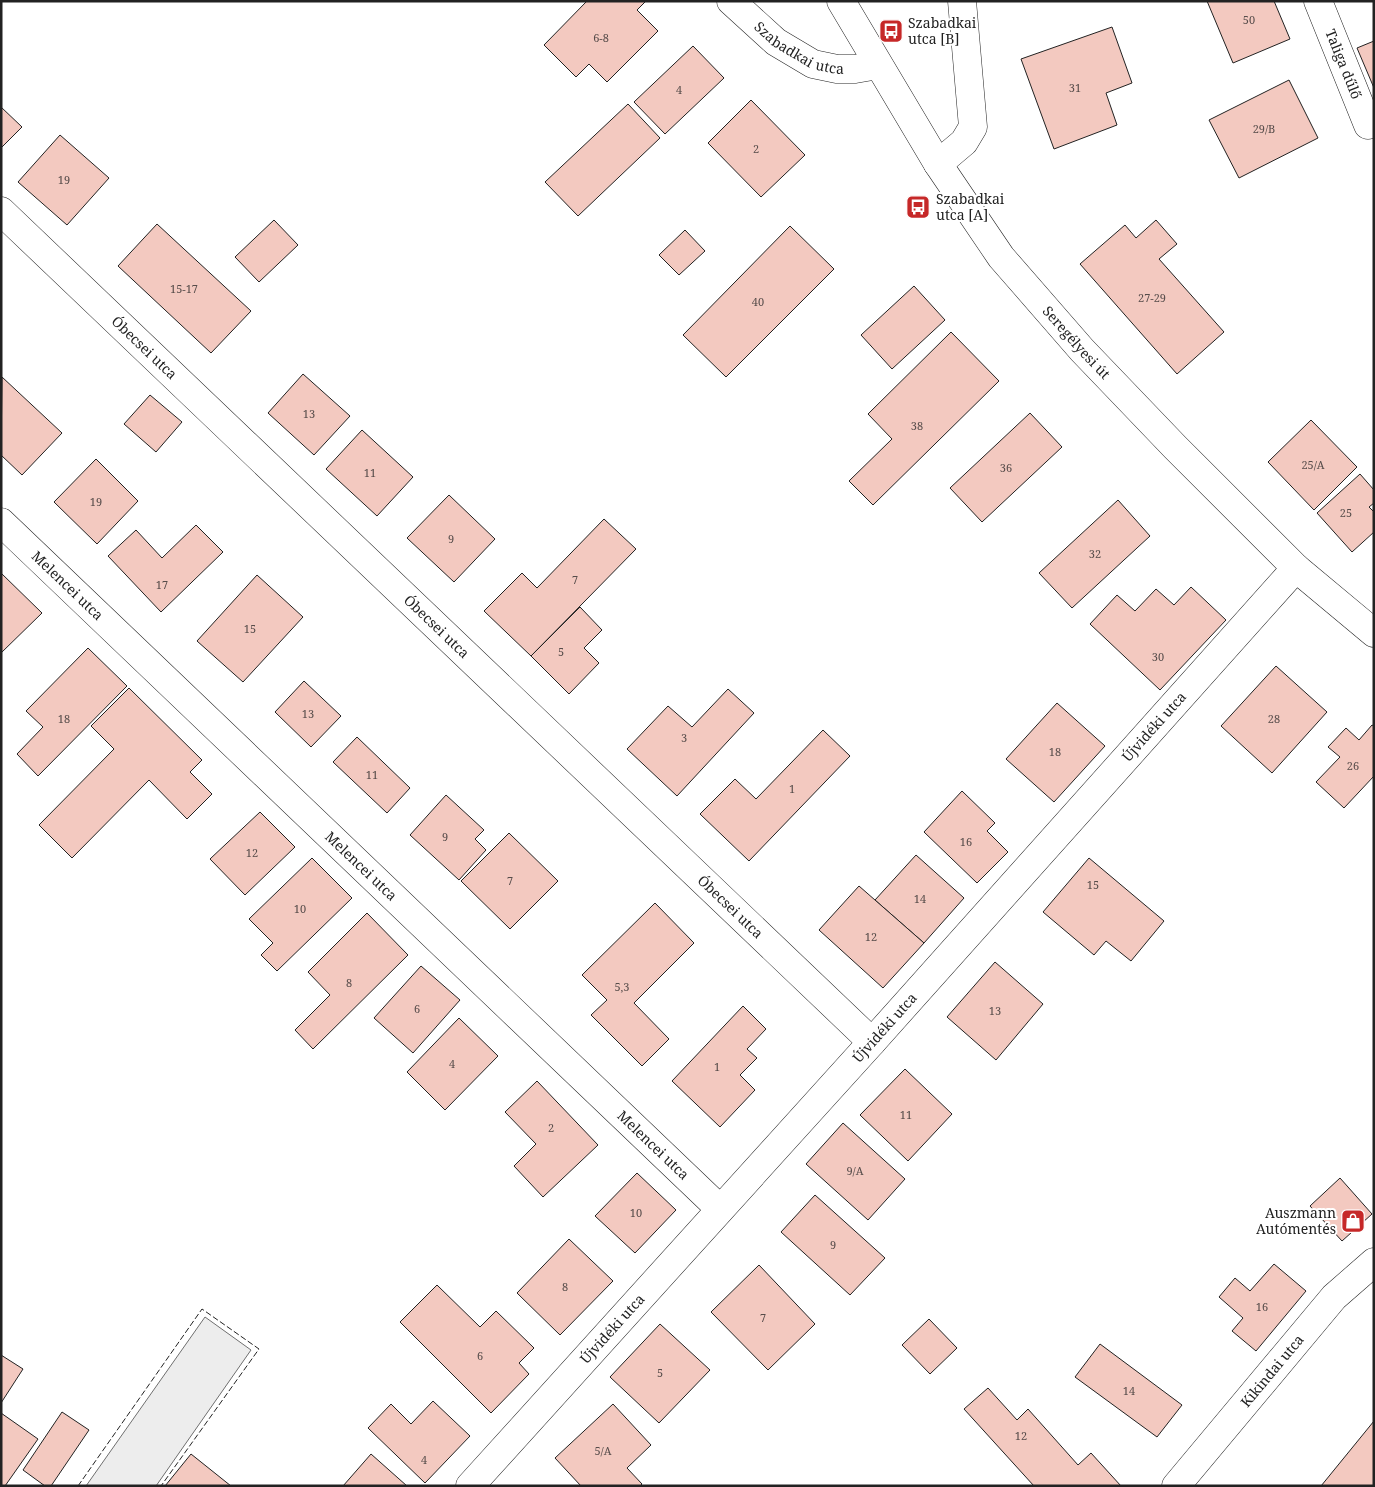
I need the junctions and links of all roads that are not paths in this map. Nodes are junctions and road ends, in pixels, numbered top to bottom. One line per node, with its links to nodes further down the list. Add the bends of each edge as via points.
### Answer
1 (731, 1): 5 (street, Szabadkai utca, via 776,42 813,64 837,69)
2 (841, 1): 5 (street, Seregélyesi út)
3 (962, 1): 7 (street, via 973,127 964,142)
4 (1318, 1): 6 (street, Taliga dűlő)
5 (878, 65): 7 (street, Seregélyesi út)
6 (1368, 125)
7 (938, 164): 10 (street, Seregélyesi út, via 1001,257 1082,350)
8 (1, 211): 12 (street, Óbecsei utca)
9 (1, 522): 13 (street, Melencei utca)
10 (1296, 568): 11 (street, Seregélyesi út); 12 (street, Újvidéki utca)
11 (1374, 633)
12 (872, 1042): 13 (street, Újvidéki utca)
13 (720, 1209): 15 (street, Újvidéki utca)
14 (1374, 1262): 16 (street, Kikindai utca, via 1334,1297)
15 (470, 1486)
16 (1176, 1486)

